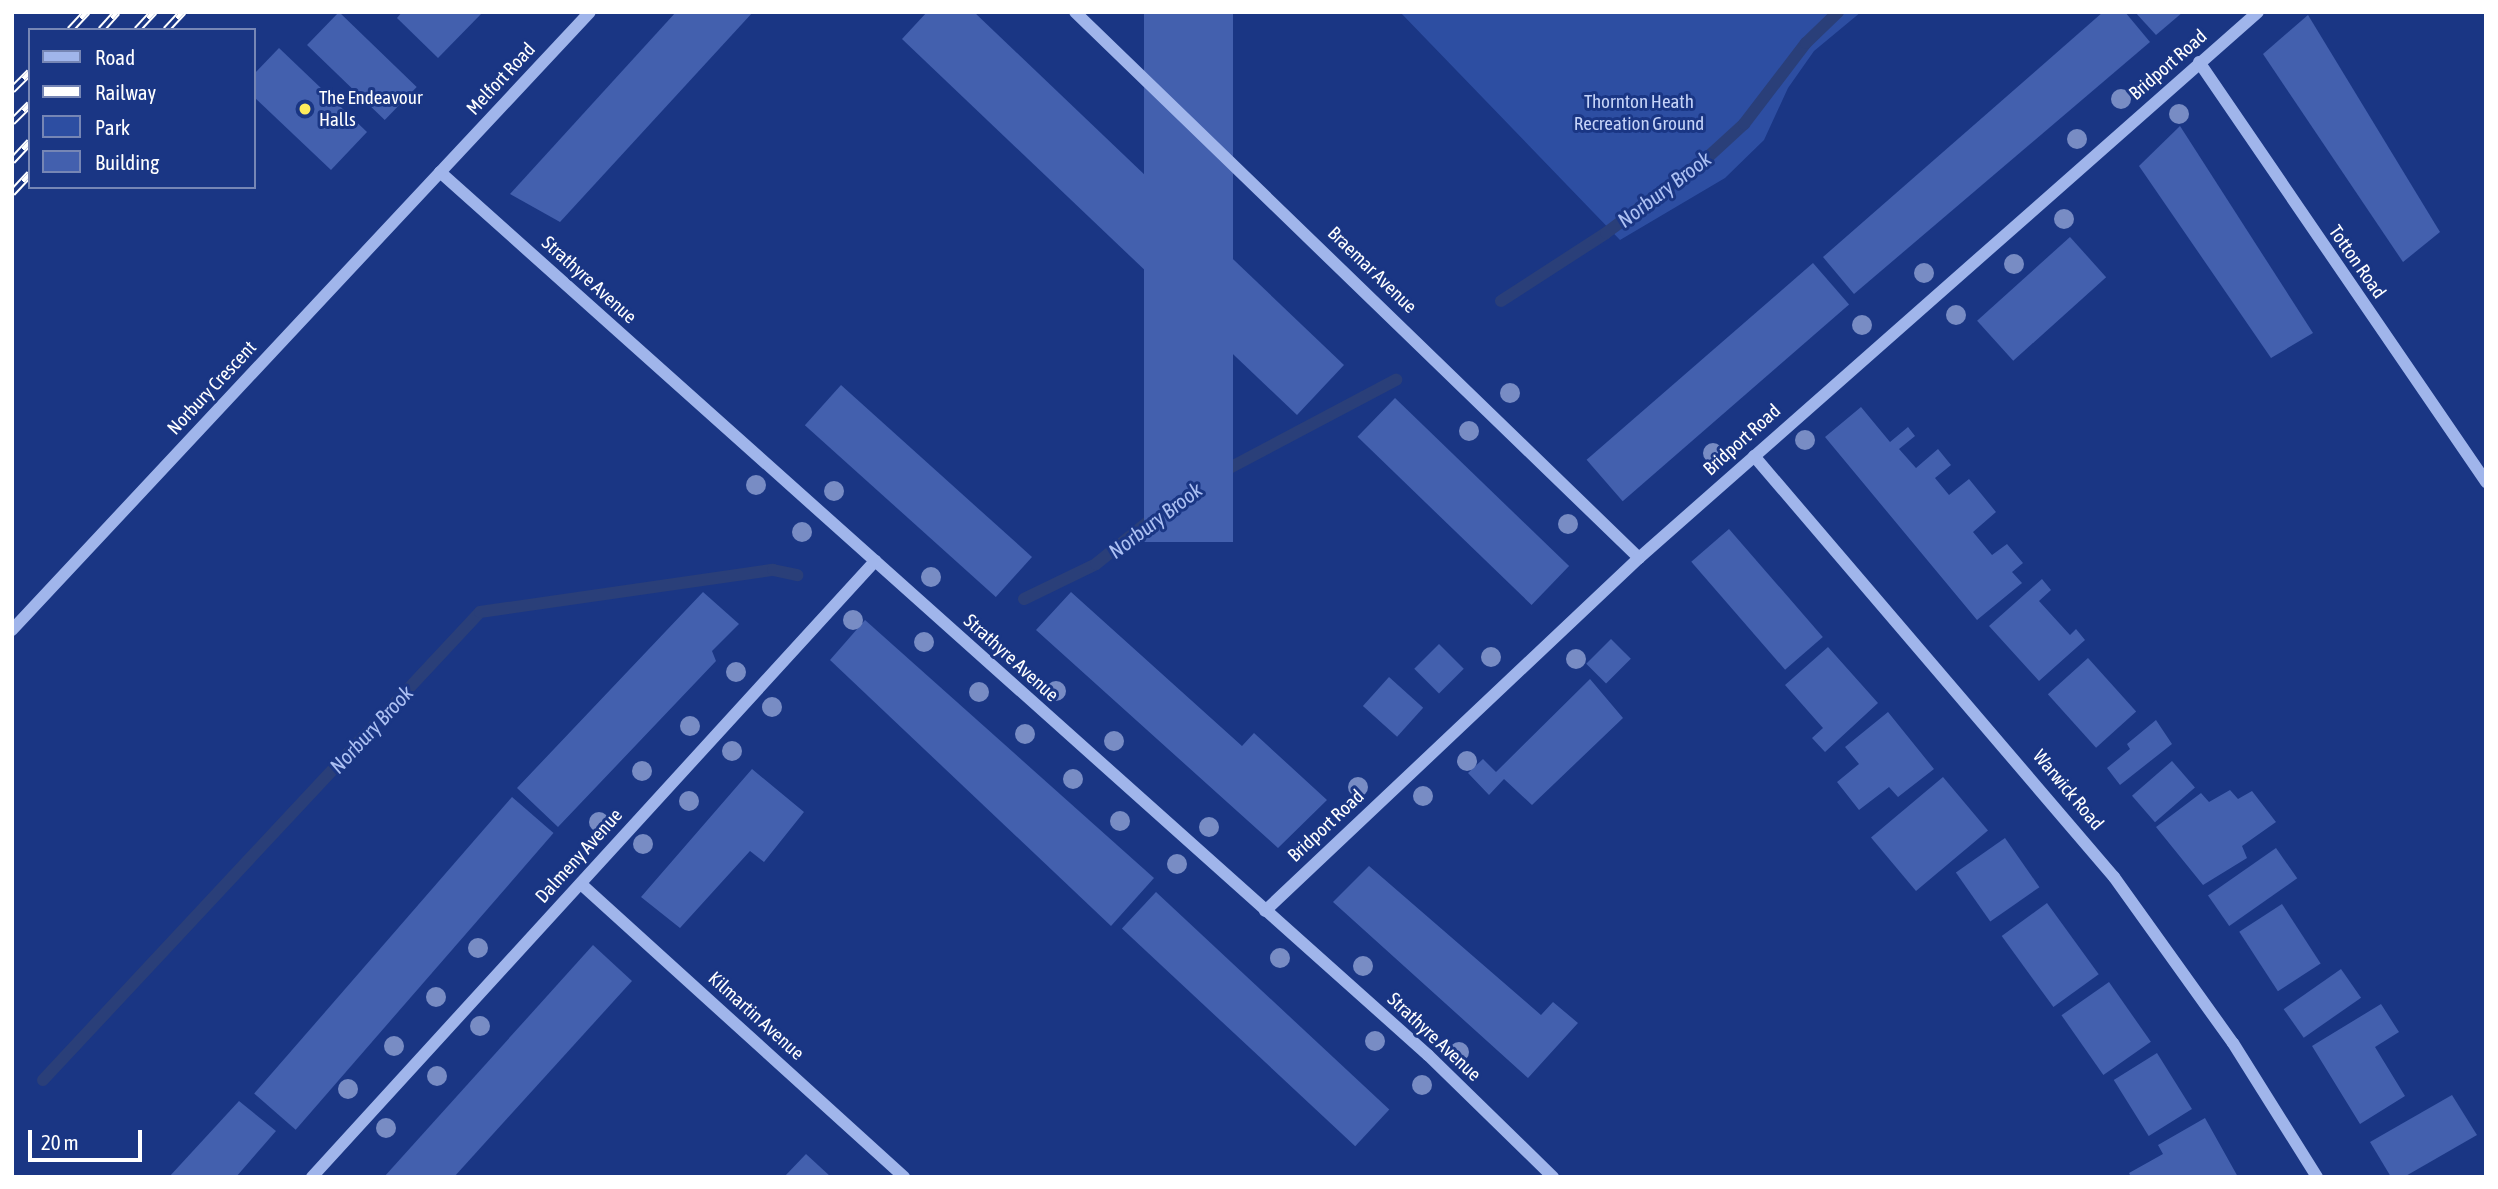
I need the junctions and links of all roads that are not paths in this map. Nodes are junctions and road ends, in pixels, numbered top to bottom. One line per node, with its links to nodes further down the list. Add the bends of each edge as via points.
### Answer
1 (590, 12): 5 (street, Melfort Road)
2 (1075, 12): 8 (street, Braemar Avenue)
3 (2258, 12): 4 (street, Bridport Road)
4 (2199, 62): 6 (street, Bridport Road); 7 (street, Totton Road)
5 (440, 172): 9 (street, Strathyre Avenue); 10 (street, Norbury Crescent)
6 (1754, 456): 8 (street, Bridport Road); 16 (street, Warwick Road, via 2114,877 2233,1043)
7 (2486, 482)
8 (1639, 558): 12 (street, Bridport Road)
9 (875, 561): 11 (street, Dalmeny Avenue); 12 (street, Strathyre Avenue)
10 (12, 630)
11 (581, 884): 13 (street, Dalmeny Avenue); 14 (street, Kilmartin Avenue)
12 (1265, 911): 15 (street, Strathyre Avenue, via 1428,1055)
13 (312, 1177)
14 (904, 1177)
15 (1552, 1177)
16 (2317, 1177)

